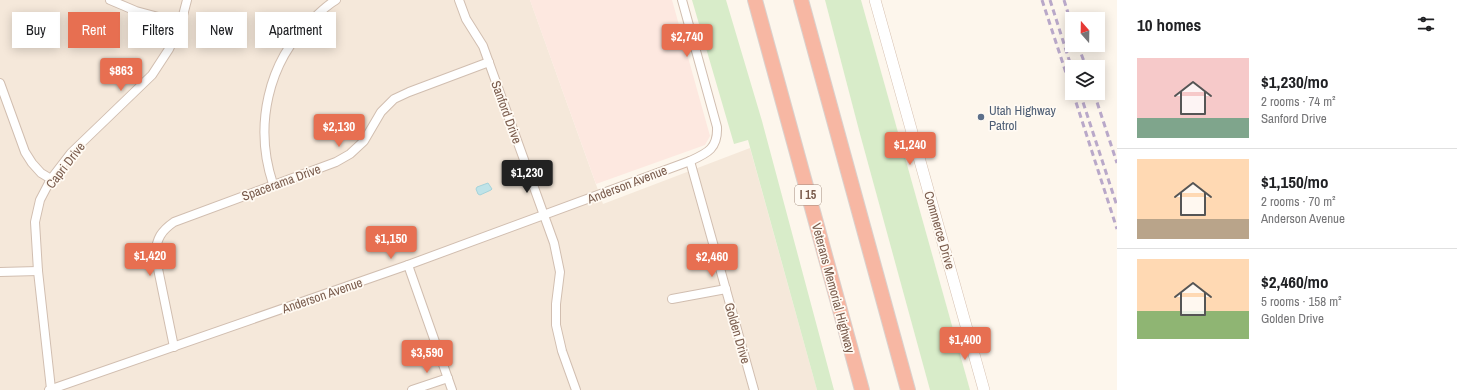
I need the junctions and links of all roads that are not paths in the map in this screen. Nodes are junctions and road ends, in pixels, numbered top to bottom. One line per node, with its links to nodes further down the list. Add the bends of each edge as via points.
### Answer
1 (110, 0): 9 (street)
2 (187, 0): 10 (street, Capri Drive)
3 (334, 0): 16 (street, via 304,27 293,41 272,81 265,113 264,136)
4 (459, 0): 12 (street, Sanford Drive)
5 (682, 0): 14 (street, Anderson Avenue, via 717,127 716,143 707,152)
6 (755, 0): 30 (highway, Veterans Memorial Highway / I 15)
7 (802, 0): 31 (highway)
8 (875, 0): 32 (street, Commerce Drive)
9 (140, 12)
10 (184, 12)
11 (169, 48): 15 (street, Capri Drive, via 152,75 71,153)
12 (489, 62): 16 (street, Spacerama Drive, via 394,99 381,112 364,141 350,154); 17 (street, Sanford Drive)
13 (0, 82): 15 (street, via 25,152 41,173)
14 (690, 161): 17 (street, Anderson Avenue); 21 (street, Golden Drive)
15 (51, 179): 19 (street, Capri Drive, via 40,200 36,222)
16 (273, 184): 23 (street, Spacerama Drive, via 174,222 164,229 158,239 156,254)
17 (545, 215): 18 (street, Anderson Avenue); 28 (street, Sanford Drive, via 560,272 556,304 558,339)
18 (408, 265): 23 (street, Anderson Avenue); 24 (street)
19 (38, 271): 20 (street); 25 (street, Capri Drive)
20 (0, 272)
21 (726, 289): 22 (street); 29 (street, Golden Drive)
22 (672, 299)
23 (174, 347): 25 (street, Anderson Avenue)
24 (448, 378): 26 (street); 27 (street)
25 (50, 390)
26 (412, 390)
27 (452, 390)
28 (576, 390)
29 (754, 390)
30 (862, 390)
31 (908, 390)
32 (984, 390)

